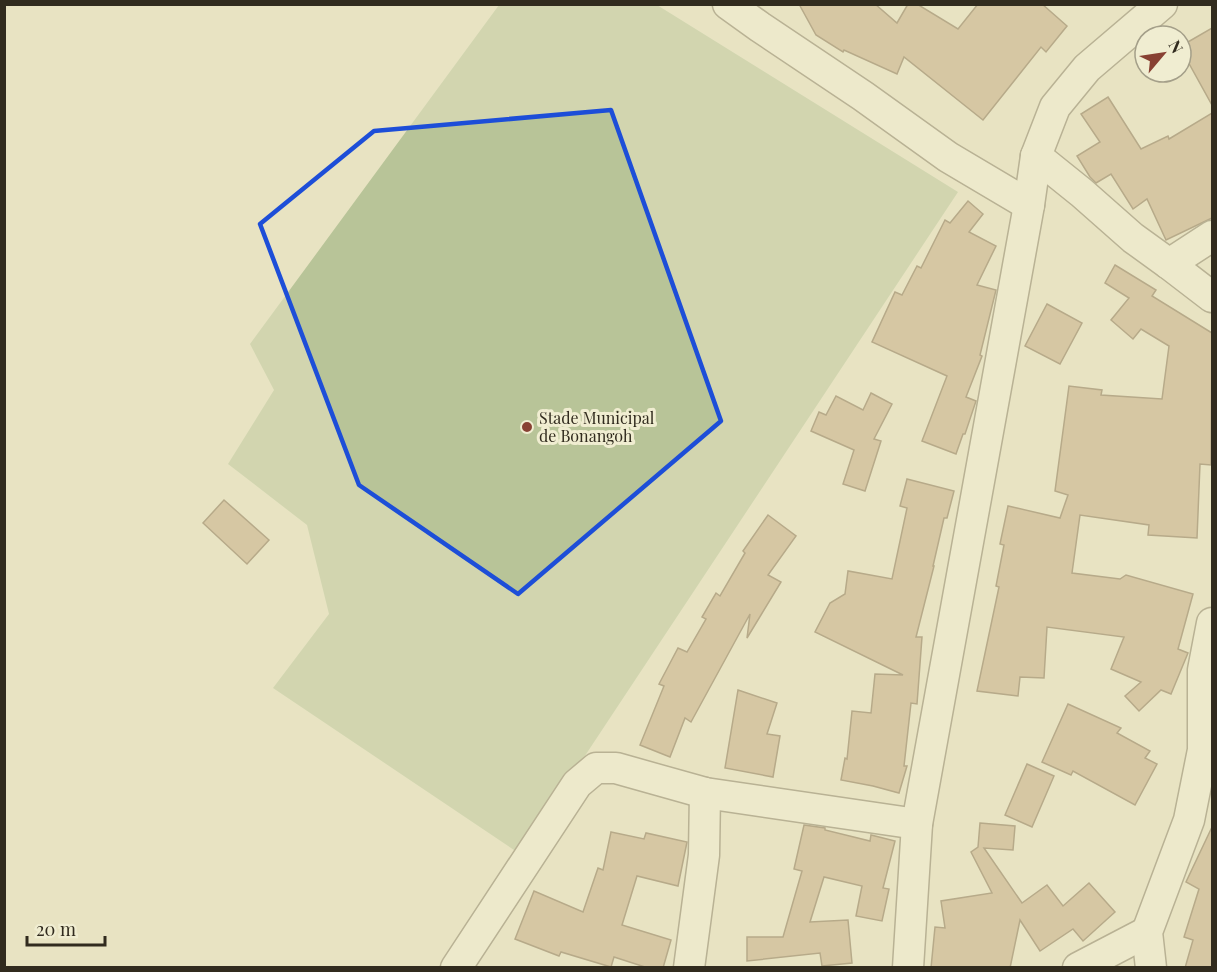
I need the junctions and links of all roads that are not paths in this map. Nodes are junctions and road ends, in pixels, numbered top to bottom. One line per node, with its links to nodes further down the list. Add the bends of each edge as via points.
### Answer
1 (728, 4): 4 (street, via 948,157)
2 (1162, 4): 3 (street, via 1087,68 1055,107)
3 (1036, 156): 4 (street); 6 (street)
4 (1029, 205): 11 (street)
5 (1212, 236): 6 (street)
6 (1169, 264): 7 (street)
7 (1212, 297)
8 (1212, 623): 9 (street)
9 (1208, 671): 12 (street, via 1203,750 1189,820)
10 (705, 793): 11 (street); 13 (street, via 616,768 596,768 577,784); 14 (street, via 704,855)
11 (917, 824): 15 (street)
12 (1147, 932): 16 (street); 17 (street)
13 (456, 968)
14 (689, 968)
15 (908, 968)
16 (1078, 968)
17 (1151, 968)

